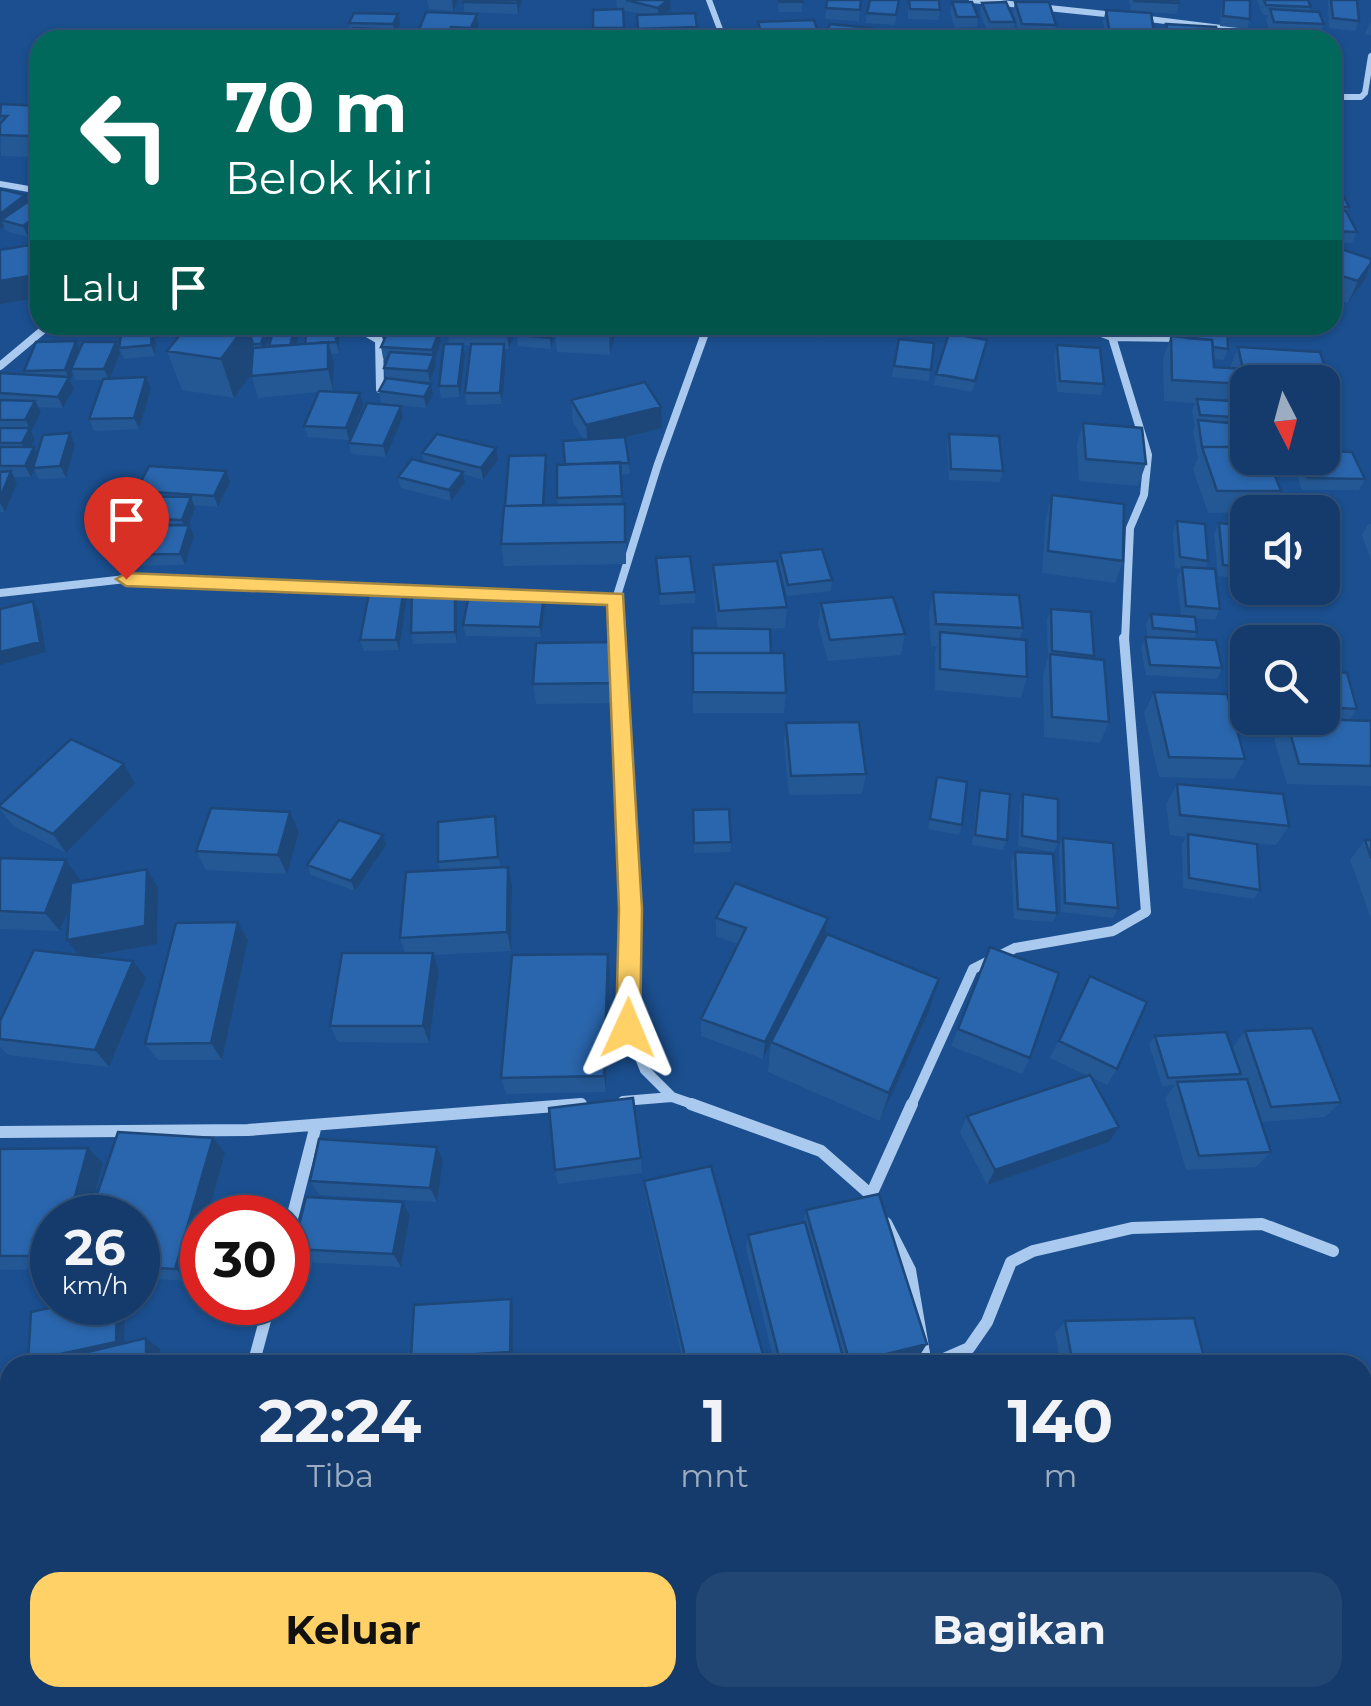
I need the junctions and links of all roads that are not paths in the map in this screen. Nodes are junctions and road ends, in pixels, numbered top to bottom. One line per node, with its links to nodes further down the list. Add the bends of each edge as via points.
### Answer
1 (709, 0): 5 (street)
2 (972, 0): 4 (street)
3 (1091, 0): 4 (street)
4 (1092, 12): 6 (street)
5 (720, 30)
6 (1238, 30)
7 (1371, 56): 8 (street, via 1361,97)
8 (1342, 97)
9 (0, 184): 10 (street)
10 (30, 190)
11 (37, 335): 17 (street)
12 (370, 335): 18 (street, via 379,340)
13 (704, 335): 20 (street)
14 (1107, 335): 15 (street)
15 (1112, 337): 16 (street); 26 (street, via 1148,455 1144,495 1130,528 1123,620 1146,912 1121,928 1002,951 974,970)
16 (1179, 338)
17 (0, 366)
18 (380, 388)
19 (0, 593): 20 (street, via 126,579)
20 (616, 598): 21 (street, via 630,909 628,1028 645,1070)
21 (672, 1097): 22 (street); 26 (street, via 821,1150)
22 (612, 1102)
23 (593, 1104): 24 (street)
24 (316, 1125): 25 (street); 27 (street)
25 (0, 1132)
26 (871, 1194): 31 (street, via 910,1270)
27 (298, 1195)
28 (1333, 1251): 32 (street, via 1262,1224 1132,1228 1033,1251 1011,1262 988,1322 970,1348)
29 (264, 1325): 30 (street)
30 (257, 1355)
31 (926, 1355)
32 (953, 1355)

